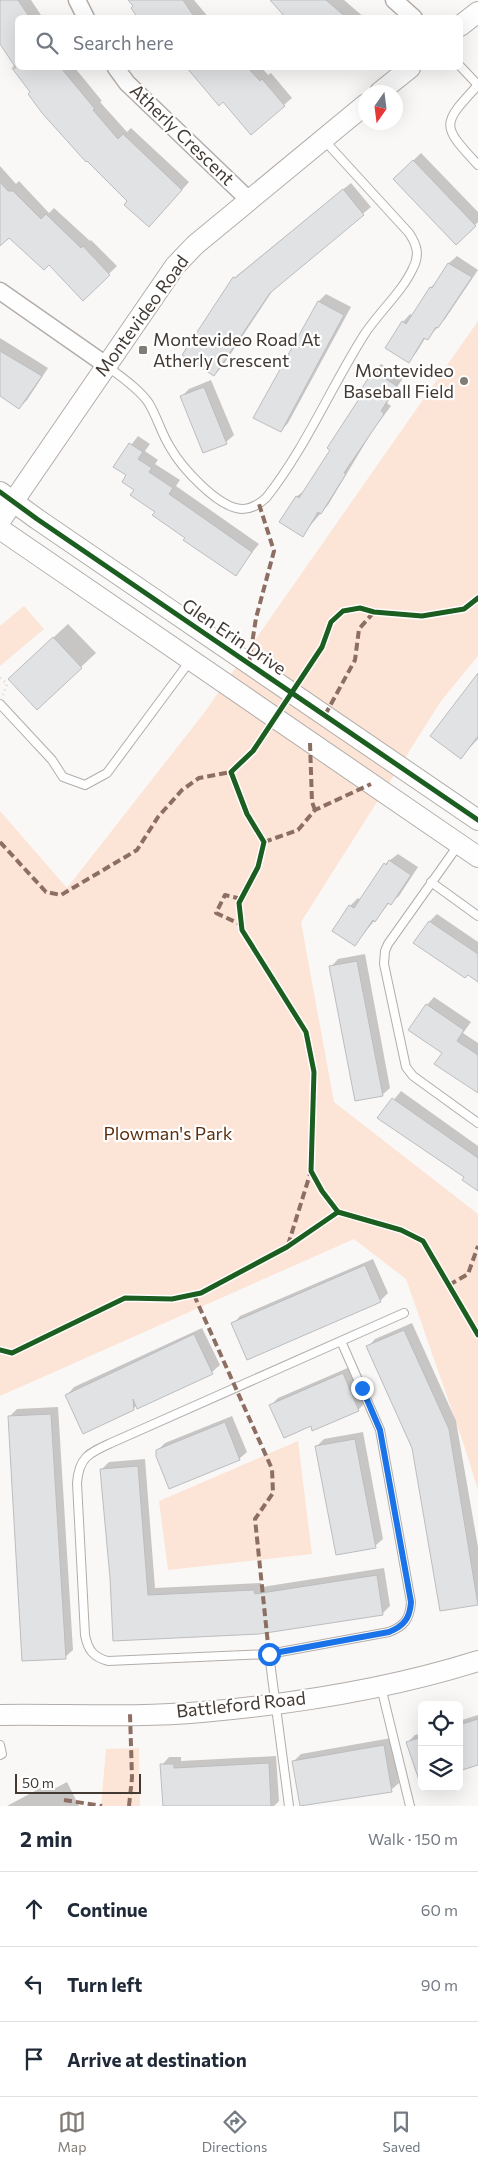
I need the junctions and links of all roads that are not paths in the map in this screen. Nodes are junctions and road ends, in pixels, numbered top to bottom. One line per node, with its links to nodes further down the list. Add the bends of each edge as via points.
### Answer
1 (77, 0): 4 (street)
2 (394, 0): 5 (street)
3 (478, 12): 6 (street)
4 (84, 15)
5 (411, 15)
6 (463, 24)
7 (463, 69): 11 (lane)
8 (117, 70): 15 (street, Atherly Crescent, via 127,83)
9 (408, 70): 10 (street)
10 (389, 85)
11 (478, 85): 14 (lane, via 454,110 449,125 454,139)
12 (358, 111): 13 (street, Montevideo Road)
13 (323, 139): 15 (street, Montevideo Road); 17 (lane, via 409,233 418,255 413,269 365,333 319,415 266,498 243,509 228,504 209,491 181,464 143,396)
14 (478, 165)
15 (250, 200): 17 (street, Montevideo Road, via 194,245 175,266)
16 (0, 290): 17 (street)
17 (106, 365): 18 (street, Montevideo Road)
18 (6, 497): 19 (street, Montevideo Road); 23 (street, Glen Erin Drive)
19 (0, 521)
20 (0, 530): 21 (street)
21 (190, 661): 22 (lane, via 107,773 85,785 63,777 52,760); 24 (street)
22 (0, 703)
23 (478, 820)
24 (459, 844): 25 (street); 26 (lane)
25 (478, 857)
26 (432, 882): 27 (lane); 28 (lane, via 388,944 384,964 406,1067 413,1076)
27 (478, 916)
28 (478, 1123)
29 (404, 1312): 30 (lane)
30 (341, 1341): 31 (lane, via 380,1430 411,1602 410,1614 398,1629 389,1632); 31 (lane, via 98,1448 88,1454 78,1473 85,1635 92,1653 108,1661)
31 (269, 1654): 34 (lane)
32 (478, 1661): 33 (street, Battleford Road)
33 (380, 1686): 34 (street, Battleford Road); 39 (lane)
34 (275, 1704): 35 (street, Battleford Road, via 200,1712); 38 (lane)
35 (0, 1715)
36 (0, 1745): 37 (lane)
37 (0, 1755)
38 (290, 1806)
39 (410, 1806)

